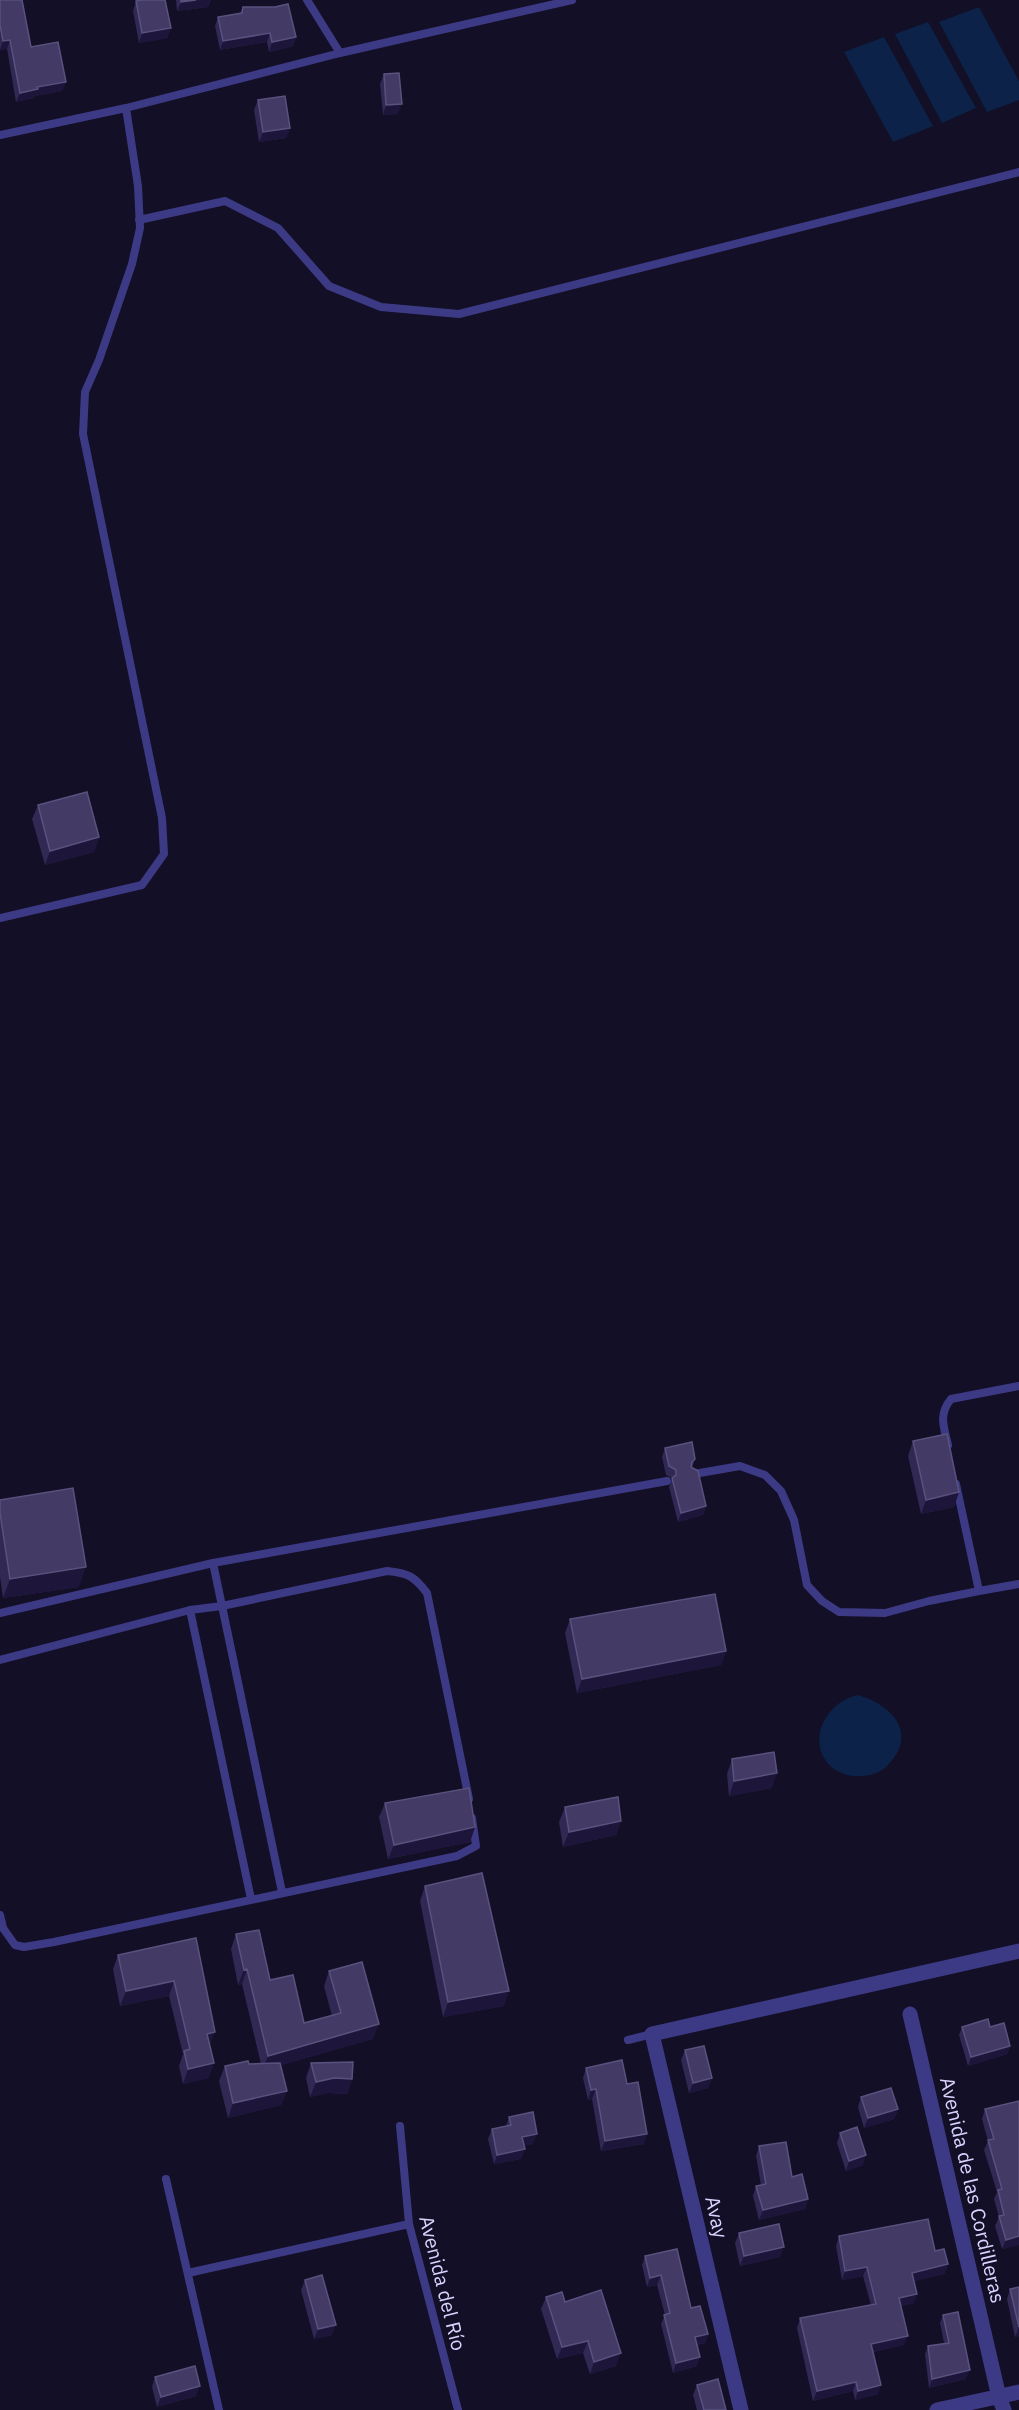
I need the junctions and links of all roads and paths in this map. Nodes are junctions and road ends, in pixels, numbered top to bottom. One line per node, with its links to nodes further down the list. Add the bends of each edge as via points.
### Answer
1 (307, 0): 3 (lane)
2 (572, 0): 3 (lane)
3 (340, 53): 4 (lane)
4 (126, 108): 5 (lane); 7 (lane)
5 (0, 135)
6 (1019, 172): 7 (lane, via 459,314 381,307 329,286 278,228 225,201)
7 (139, 220): 8 (lane, via 132,264 85,392 83,434 162,818 164,854 142,885)
8 (0, 918)
9 (1019, 1386): 10 (lane, via 951,1399 944,1408 943,1419)
10 (950, 1454)
11 (694, 1474): 16 (lane, via 740,1466 765,1475 782,1491 794,1520 807,1585 838,1612 885,1613)
12 (955, 1477): 16 (lane)
13 (667, 1481): 14 (lane)
14 (213, 1563): 17 (lane); 19 (lane)
15 (1019, 1584): 16 (lane)
16 (979, 1591)
17 (222, 1606): 18 (lane); 21 (lane); 21 (lane, via 387,1571 416,1579 427,1593 476,1846 457,1856)
18 (190, 1610): 20 (lane); 22 (lane)
19 (0, 1613)
20 (0, 1660)
21 (282, 1892): 22 (lane)
22 (251, 1899): 23 (lane, via 24,1947 10,1939)
23 (0, 1915)
24 (1019, 1951): 26 (street)
25 (910, 2014): 33 (street, Avenida de las Cordilleras)
26 (652, 2034): 27 (lane); 36 (street, Avay)
27 (628, 2040)
28 (400, 2126): 30 (lane, Avenida del Río)
29 (166, 2179): 31 (lane)
30 (409, 2224): 31 (lane); 35 (lane, Avenida del Río)
31 (188, 2273): 34 (lane)
32 (1019, 2392): 33 (street)
33 (1001, 2403): 37 (street)
34 (219, 2410)
35 (458, 2410)
36 (741, 2410)
37 (937, 2410)

